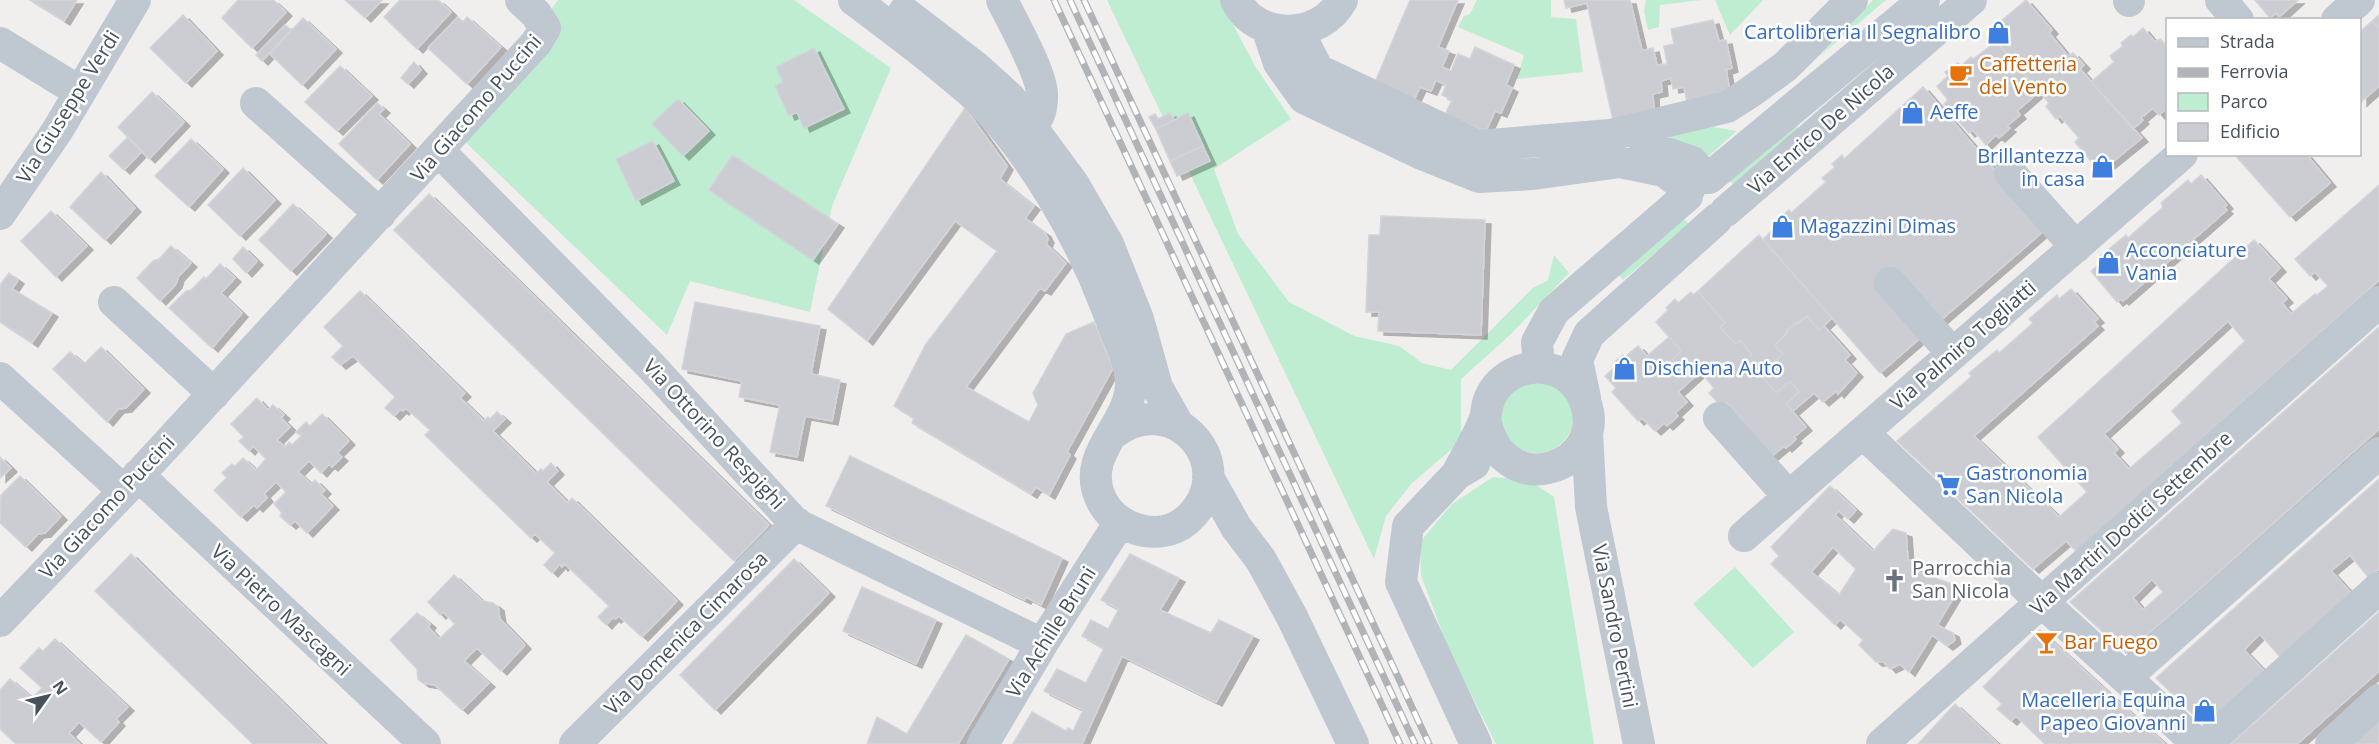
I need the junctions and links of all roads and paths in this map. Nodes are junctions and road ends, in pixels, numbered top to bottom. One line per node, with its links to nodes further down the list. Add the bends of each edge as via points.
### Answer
1 (135, 0): 18 (street, Via Giuseppe Verdi)
2 (521, 0): 24 (street, Via Giacomo Puccini, via 546,28)
3 (854, 0): 44 (street, via 976,96 999,120 1055,202 1092,270 1126,359 1131,383 1127,407)
4 (887, 0): 21 (street, via 977,68 1010,98)
5 (1002, 0): 21 (street, via 1043,94 1040,117)
6 (1236, 0): 15 (street, via 1250,18)
7 (1342, 0): 16 (street, via 1328,18)
8 (1852, 0): 20 (street, via 1786,66)
9 (1924, 0): 22 (street, Via Enrico De Nicola)
10 (1971, 0): 30 (street, Via Enrico De Nicola)
11 (2221, 0): 13 (street)
12 (2359, 0): 14 (street)
13 (2236, 18)
14 (2339, 18)
15 (1267, 28): 16 (street); 27 (street, via 1279,63 1304,98 1479,177 1620,162 1664,171)
16 (1298, 31): 23 (street, via 1318,70 1478,146)
17 (0, 43): 18 (street)
18 (80, 92): 28 (street, Via Giuseppe Verdi)
19 (256, 103): 29 (street)
20 (1727, 106): 22 (street); 23 (street)
21 (1031, 126): 42 (street, via 1074,185 1108,244 1138,319 1157,387)
22 (1770, 128): 27 (street, Via Enrico De Nicola)
23 (1610, 135): 27 (street, via 1692,162)
24 (439, 151): 29 (street, Via Giacomo Puccini); 56 (street, Via Ottorino Respighi, via 651,366)
25 (2180, 156): 31 (street, Via Palmiro Togliatti)
26 (2010, 173): 31 (street)
27 (1698, 186): 30 (street, via 1688,207 1698,219 1706,221); 36 (street, Via Enrico De Nicola, via 1554,311 1537,342)
28 (0, 214)
29 (380, 214): 38 (street, Via Giacomo Puccini)
30 (1721, 215): 39 (street, Via Enrico De Nicola, via 1589,334 1577,360)
31 (2076, 247): 35 (street, Via Palmiro Togliatti)
32 (1890, 283): 35 (street)
33 (114, 302): 38 (street)
34 (2379, 302): 60 (street, Via Martiri Dodici Settembre)
35 (1953, 354): 45 (street, Via Palmiro Togliatti)
36 (1539, 366): 39 (street, via 1568,377); 41 (street, via 1507,376 1495,387)
37 (0, 378): 51 (street, Via Pietro Mascagni)
38 (214, 394): 51 (street, Via Giacomo Puccini)
39 (1586, 401): 43 (street)
40 (1719, 418): 52 (street)
41 (1485, 419): 46 (street); 49 (street)
42 (1179, 426): 44 (street, via 1145,419); 50 (street, via 1189,432 1203,452)
43 (1587, 432): 48 (street, via 1581,446); 53 (street, Via Sandro Pertini)
44 (1114, 433): 55 (street, via 1103,447 1095,479 1103,503)
45 (1863, 433): 52 (street, Via Palmiro Togliatti); 60 (street)
46 (1496, 450): 48 (street, via 1524,468 1541,470); 49 (street)
47 (2379, 453): 63 (street)
48 (1557, 466): 53 (street, Via Sandro Pertini)
49 (1457, 474): 69 (street, via 1408,526 1401,582)
50 (1208, 477): 54 (street, via 1197,509); 58 (street, via 1236,527)
51 (131, 483): 61 (street, Via Giacomo Puccini); 65 (street, Via Pietro Mascagni)
52 (1790, 497): 57 (street, Via Palmiro Togliatti)
53 (1591, 507): 70 (street, Via Sandro Pertini)
54 (1185, 521): 55 (street, via 1160,531 1139,530); 58 (street, via 1214,531)
55 (1120, 522): 62 (street, Via Achille Bruni)
56 (797, 523): 62 (street, Via Ottorino Respighi); 66 (street, Via Domenica Cimarosa)
57 (1744, 536)
58 (1261, 560): 68 (street)
59 (2379, 588): 73 (street)
60 (2042, 602): 63 (street); 71 (street, Via Martiri Dodici Settembre)
61 (0, 621)
62 (1042, 644): 67 (street, Via Achille Bruni)
63 (2126, 677): 72 (street)
64 (2379, 700): 74 (street)
65 (425, 744)
66 (575, 744)
67 (983, 744)
68 (1353, 744)
69 (1476, 744)
70 (1639, 744)
71 (1882, 744)
72 (2198, 744)
73 (2206, 744)
74 (2331, 744)

